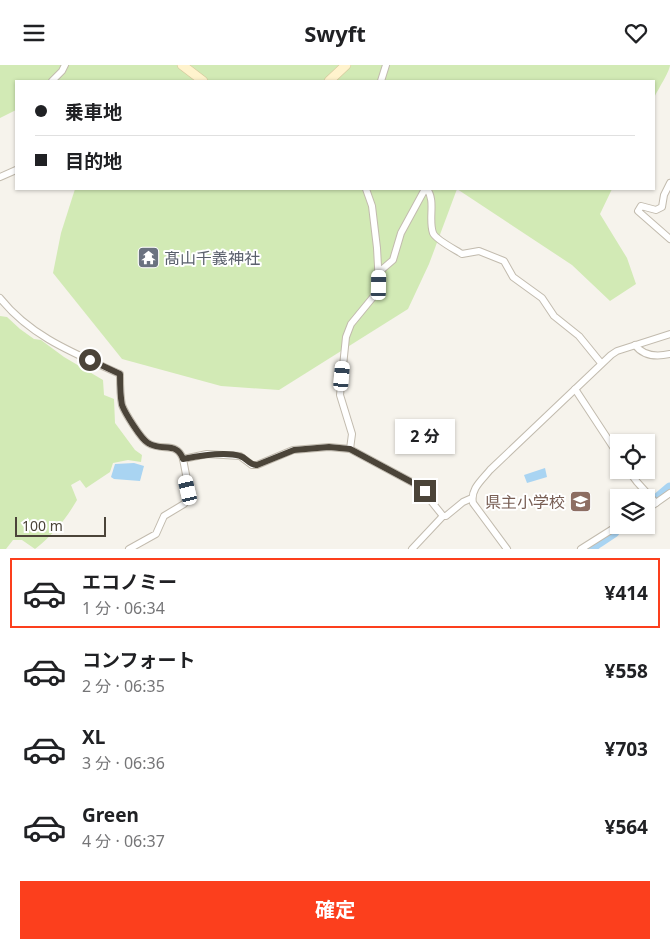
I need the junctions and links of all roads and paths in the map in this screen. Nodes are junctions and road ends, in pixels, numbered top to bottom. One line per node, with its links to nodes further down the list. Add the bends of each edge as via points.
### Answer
1 (65, 65): 5 (street)
2 (182, 65): 6 (street)
3 (346, 65): 7 (street)
4 (386, 65): 8 (street)
5 (53, 80)
6 (202, 80)
7 (330, 80)
8 (381, 80)
9 (15, 170): 10 (street)
10 (0, 177)
11 (670, 183): 15 (street, via 662,207 656,210 641,205 638,211)
12 (366, 190): 16 (street, via 372,206)
13 (425, 190): 16 (street, via 400,233 393,260)
14 (428, 190): 21 (street, via 433,233 437,237 462,255 479,251 504,261 513,277 542,298 554,316 579,336)
15 (670, 239)
16 (379, 272): 24 (street, via 379,285 374,296 351,324 346,337 340,395 352,434)
17 (0, 298): 25 (street, via 49,341 120,374 122,404 145,441 156,447 177,449)
18 (670, 334): 19 (street)
19 (635, 345): 20 (street, via 648,355); 21 (street, via 617,351)
20 (670, 354)
21 (601, 363): 22 (street)
22 (575, 389): 23 (street); 28 (street, via 490,470 475,487)
23 (610, 442)
24 (350, 449): 25 (street, via 294,450 257,465 240,456 206,454); 30 (street, via 419,486)
25 (183, 459): 32 (street, via 188,498 164,516 156,535)
26 (636, 479): 29 (street)
27 (670, 493): 29 (street)
28 (472, 498): 30 (street); 34 (street)
29 (656, 503)
30 (443, 516): 33 (street)
31 (610, 531): 35 (street)
32 (129, 549)
33 (412, 549)
34 (507, 549)
35 (581, 549)

